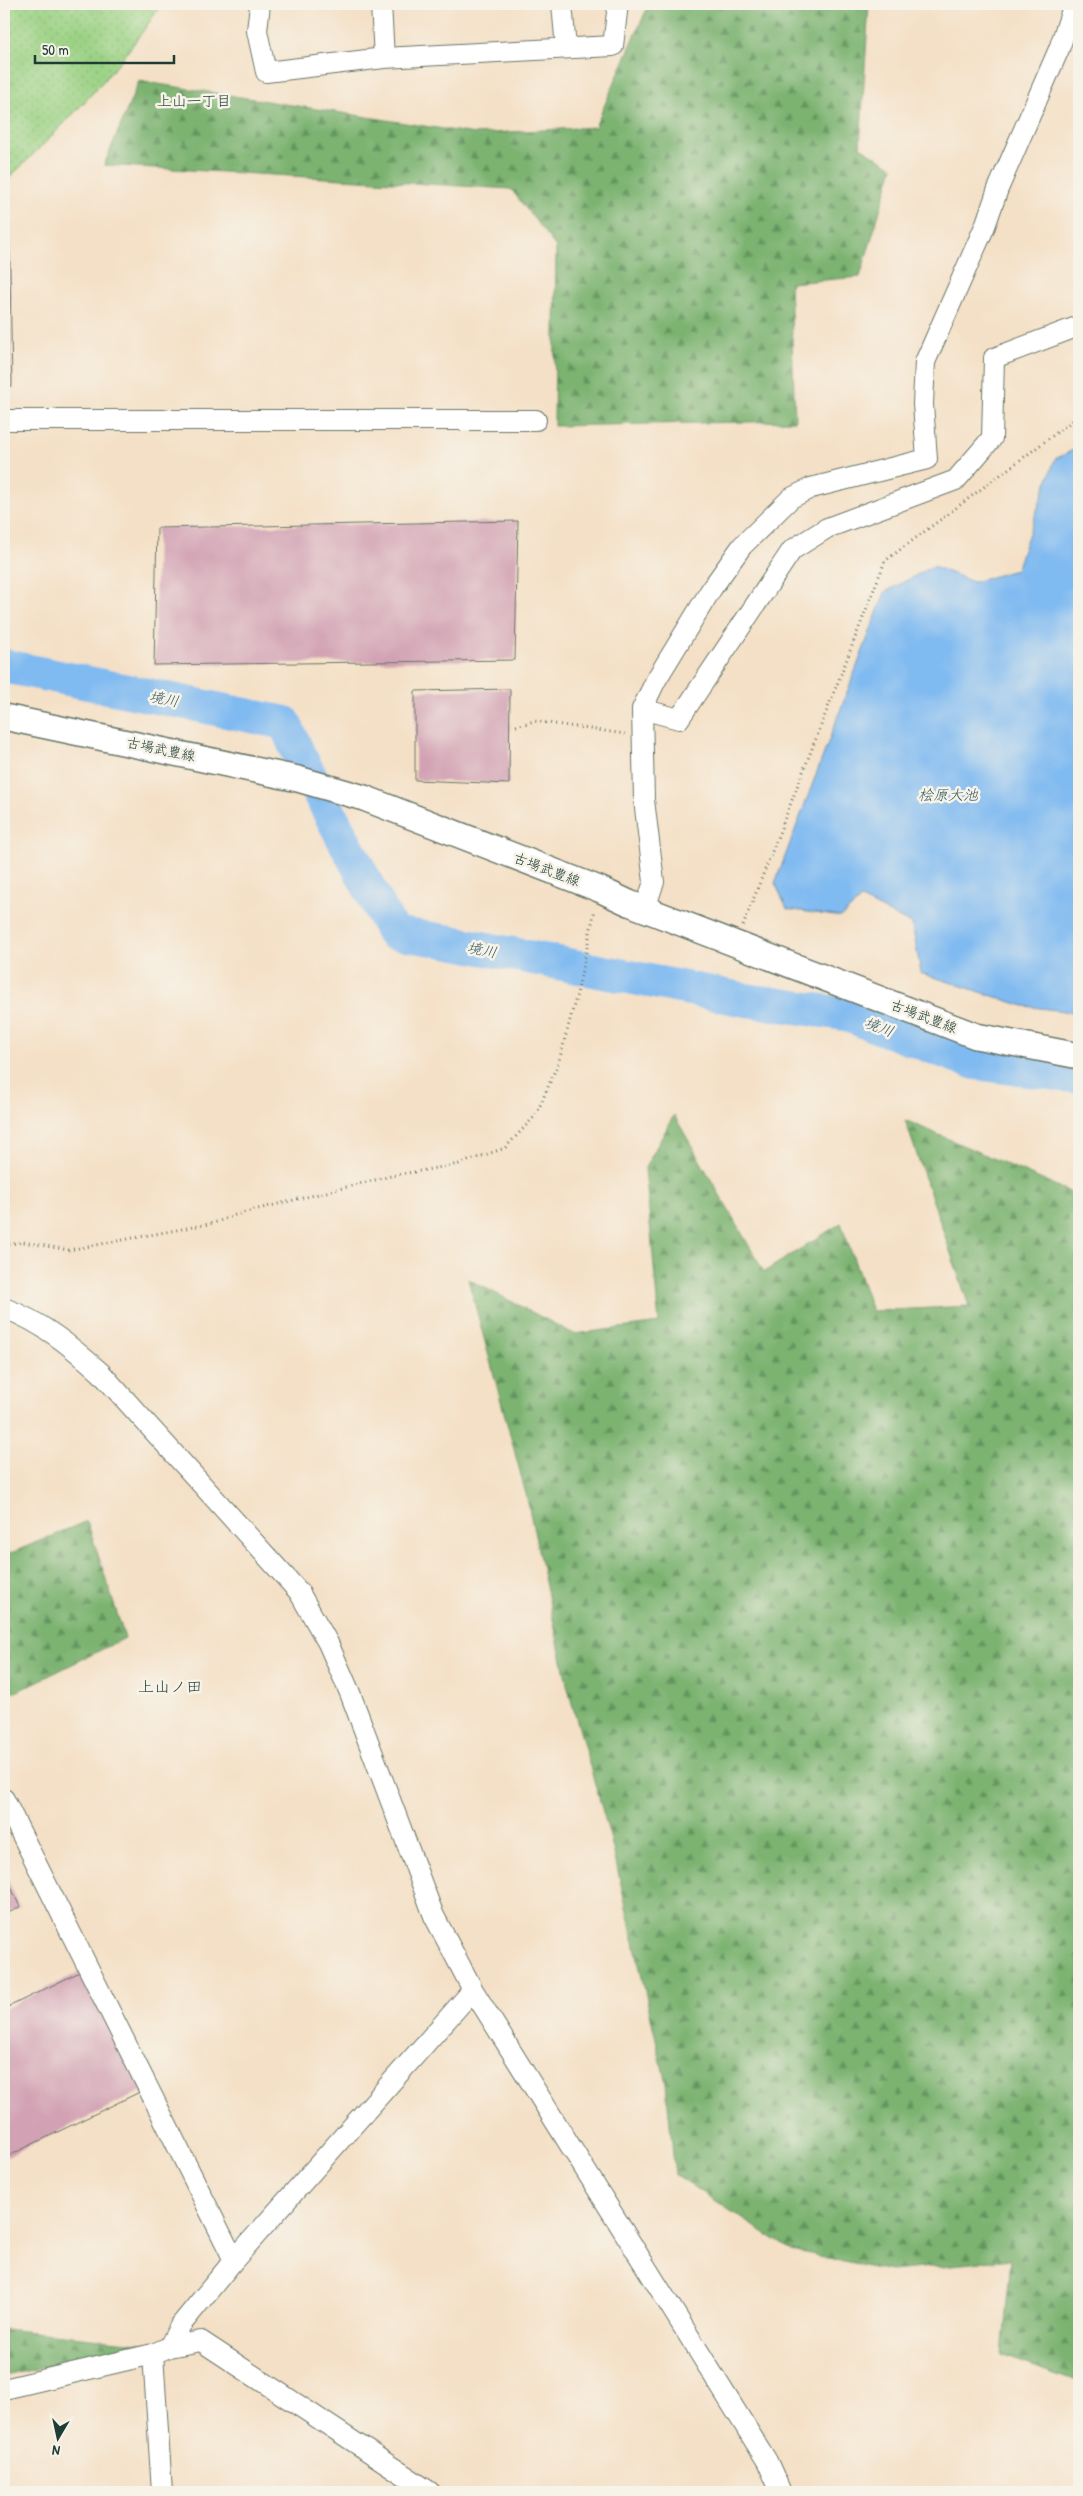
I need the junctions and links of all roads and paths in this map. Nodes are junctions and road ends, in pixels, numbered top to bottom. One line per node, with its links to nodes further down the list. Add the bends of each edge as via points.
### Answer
1 (260, 4): 7 (street, via 258,31 266,72)
2 (380, 4): 7 (street)
3 (562, 4): 6 (street)
4 (618, 4): 6 (street, via 613,46)
5 (1074, 4): 12 (street, via 1059,49 925,362 926,459 811,488 791,498 742,546 717,581 656,680)
6 (566, 48): 7 (street)
7 (384, 58)
8 (1079, 326): 12 (street, via 994,358 992,438 956,480 827,528 792,550 679,719)
9 (1079, 416): 18 (path, via 885,561)
10 (4, 420): 11 (street)
11 (536, 420)
12 (642, 709): 15 (street)
13 (4, 716): 16 (main road, 古場武豊線, via 298,779 364,798)
14 (516, 726): 15 (path, via 534,721)
15 (642, 737): 17 (street, via 644,800 654,882)
16 (599, 889): 17 (main road, 古場武豊線); 20 (path, via 559,1061 536,1115 505,1148 459,1164 391,1176 238,1214 214,1223 69,1250 23,1242)
17 (645, 908): 19 (main road, 古場武豊線, via 976,1036)
18 (740, 933)
19 (1079, 1056)
20 (4, 1245)
21 (4, 1308): 23 (street, via 27,1316 68,1344 101,1373 299,1592 328,1643 350,1693 434,1916)
22 (4, 1799): 24 (street)
23 (473, 1990): 24 (street); 29 (street, via 767,2461)
24 (234, 2260): 25 (street)
25 (161, 2350): 26 (street); 27 (street); 28 (street, via 201,2341)
26 (4, 2390)
27 (162, 2492)
28 (430, 2492)
29 (781, 2492)

